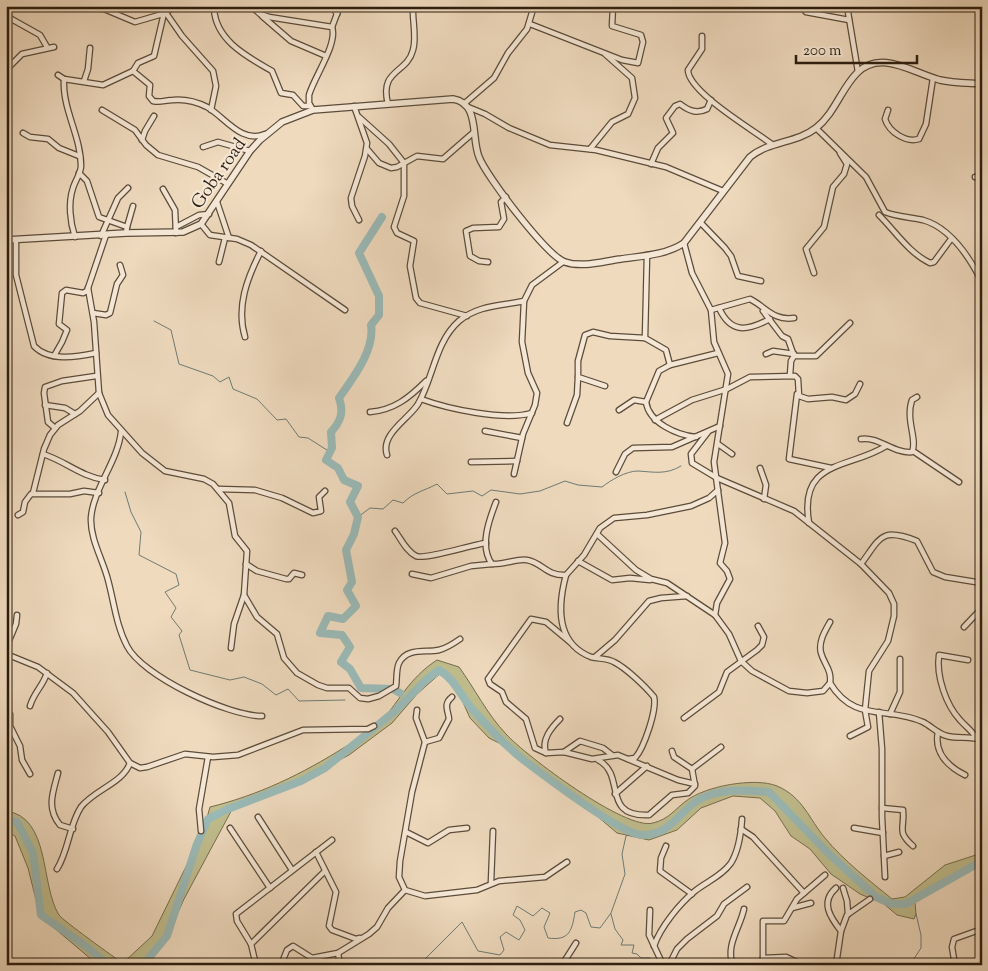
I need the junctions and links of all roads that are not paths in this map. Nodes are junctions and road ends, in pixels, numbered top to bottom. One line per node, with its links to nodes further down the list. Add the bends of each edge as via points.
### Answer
1 (78, 6): 12 (street, via 104,9 135,22)
2 (173, 6): 12 (street)
3 (251, 6): 13 (street)
4 (332, 6): 14 (street)
5 (340, 6): 14 (street)
6 (414, 6): 34 (street, via 414,49 390,77 386,95)
7 (534, 6): 17 (street)
8 (613, 6): 23 (street, via 612,26 641,34 640,58 635,64)
9 (800, 6): 16 (street, via 806,12)
10 (847, 6): 16 (street)
11 (214, 9): 37 (street, via 214,19 224,38 272,71 281,93 293,95 303,106)
12 (165, 13): 26 (street, via 154,56 138,63); 39 (street, via 213,71 216,91)
13 (260, 14): 18 (street); 24 (street, via 291,40)
14 (337, 14): 18 (street)
15 (6, 16): 20 (street, via 40,35)
16 (849, 20): 27 (street)
17 (530, 24): 23 (street); 35 (street, via 491,82)
18 (332, 27): 24 (street, via 332,40)
19 (702, 36): 33 (street, via 702,49 688,75)
20 (47, 47): 21 (street); 25 (street, via 22,54)
21 (54, 47)
22 (90, 48): 31 (street)
23 (604, 54): 51 (street, via 632,78 635,98 628,114 612,122)
24 (326, 56): 37 (street, via 311,89)
25 (6, 70)
26 (133, 71): 31 (street, via 103,85); 39 (street, via 150,85 153,101 186,100)
27 (858, 72): 29 (street, via 868,64 881,62); 43 (street, via 830,114)
28 (58, 75): 30 (street)
29 (933, 78): 32 (street); 40 (street, via 926,124 919,139 909,140 893,131 885,119)
30 (64, 79): 31 (street); 54 (street, via 64,94)
31 (84, 81)
32 (982, 84)
33 (712, 100): 48 (street); 56 (street, via 708,109 701,112 691,111 680,104 674,106 666,118 673,133 658,148)
34 (388, 104): 35 (street, Goba road, via 453,99); 36 (street, Goba road)
35 (466, 105): 44 (street); 51 (street, via 508,128 550,145)
36 (354, 106): 37 (street, Goba road); 42 (street)
37 (312, 108): 46 (street, Goba road, via 282,122)
38 (102, 110): 47 (street, via 135,130)
39 (211, 110): 46 (street, via 245,134 254,137)
40 (888, 110)
41 (154, 116): 47 (street)
42 (359, 117): 50 (street); 55 (street, via 389,144)
43 (816, 128): 48 (street); 52 (street)
44 (474, 132): 55 (street, via 443,158 417,156); 64 (street, via 479,158)
45 (23, 133): 54 (street, via 48,139 59,148)
46 (266, 134): 53 (street, Goba road)
47 (142, 140): 60 (street, via 158,155 198,167)
48 (773, 145): 63 (street, via 750,157)
49 (204, 147): 53 (street, via 218,142)
50 (367, 149): 55 (street, via 384,166 391,168); 70 (street, via 351,198)
51 (590, 149): 56 (street)
52 (838, 149): 78 (street, via 866,177 885,212 925,221); 88 (street, via 847,166 833,187 824,227 806,249)
53 (250, 151): 60 (street, Goba road)
54 (79, 156): 57 (street)
55 (404, 163): 98 (street, via 404,196 394,227 397,233 414,241 410,264 416,298 420,303)
56 (651, 164): 63 (street)
57 (80, 173): 69 (street, via 87,181 99,217); 76 (street, via 70,200)
58 (982, 176): 59 (street)
59 (975, 177)
60 (228, 184): 65 (street, Goba road)
61 (128, 188): 69 (street, via 118,198)
62 (163, 189): 74 (street, via 175,210)
63 (723, 191): 72 (street)
64 (506, 197): 85 (street, via 501,202 504,219 499,227 473,228 466,233 470,256); 86 (street, via 546,248)
65 (217, 202): 67 (street, Goba road); 77 (street)
66 (133, 206): 73 (street)
67 (209, 214): 71 (street, Goba road); 74 (street, via 199,215)
68 (879, 215): 78 (street, via 901,240 930,263)
69 (106, 220): 73 (street); 75 (street)
70 (359, 220)
71 (201, 224): 74 (street, Goba road); 77 (street, via 210,235)
72 (701, 224): 81 (street); 89 (street, via 731,256 738,276)
73 (126, 230): 74 (street, Goba road); 75 (street, Goba road)
74 (176, 230)
75 (104, 236): 76 (street, Goba road); 91 (street)
76 (75, 237): 80 (street, Goba road)
77 (227, 238): 82 (street, via 241,240); 84 (street)
78 (951, 239): 90 (street, via 965,253)
79 (6, 240): 80 (street, Goba road)
80 (16, 240): 108 (street, via 16,275 34,346 39,352)
81 (684, 243): 83 (street, via 674,249); 96 (street, via 692,273)
82 (261, 251): 95 (street); 102 (street, via 244,293 241,319)
83 (647, 255): 86 (street, via 584,264); 103 (street)
84 (218, 262)
85 (488, 262)
86 (563, 262): 92 (street, via 532,285)
87 (120, 265): 97 (street, via 123,275 110,313)
88 (814, 273)
89 (761, 281)
90 (982, 282)
91 (88, 288): 97 (street); 108 (street, via 85,293 66,290 62,293 59,324 67,330)
92 (524, 301): 98 (street, via 501,303); 125 (street, via 522,342 528,373 537,393)
93 (719, 308): 94 (street, via 747,299); 96 (street); 100 (street, via 727,322 740,328 750,328)
94 (762, 308): 99 (street, via 781,318); 100 (street)
95 (344, 310)
96 (711, 310): 105 (street)
97 (93, 313): 104 (street)
98 (467, 316): 113 (street, via 455,325 445,341)
99 (794, 318)
100 (770, 320): 107 (street, via 788,339)
101 (850, 322): 107 (street, via 816,356)
102 (244, 337)
103 (644, 338): 109 (street, via 666,350); 112 (street, via 588,332 583,338)
104 (96, 353): 108 (street); 111 (street)
105 (718, 353): 109 (street); 116 (street, via 728,374)
106 (766, 354): 107 (street, via 773,351)
107 (794, 355): 110 (street)
108 (54, 356)
109 (670, 365): 121 (street, via 657,373)
110 (790, 375): 116 (street, via 750,377); 118 (street, via 798,379)
111 (96, 376): 117 (street); 122 (street, via 48,385 44,393)
112 (578, 377): 115 (street); 128 (street)
113 (429, 378): 120 (street); 124 (street, via 393,408)
114 (860, 384): 118 (street, via 855,394 846,400 804,398)
115 (605, 386)
116 (727, 389): 127 (street, via 692,400); 129 (street)
117 (99, 393): 126 (street); 132 (street, via 108,415)
118 (798, 393): 146 (street, via 789,459)
119 (917, 397): 139 (street, via 909,409)
120 (421, 399): 125 (street, via 442,407 497,415); 142 (street, via 395,429 388,445)
121 (646, 402): 123 (street, via 634,400); 127 (street)
122 (45, 405): 126 (street, via 65,408); 130 (street, via 48,422)
123 (619, 410)
124 (370, 412)
125 (532, 413): 134 (street)
126 (75, 414): 130 (street)
127 (654, 420): 135 (street)
128 (567, 423)
129 (720, 426): 133 (street); 137 (street)
130 (55, 428): 140 (street)
131 (485, 431): 134 (street)
132 (121, 432): 150 (street); 152 (street, via 165,472 204,479)
133 (708, 432): 135 (street); 149 (street, via 690,460)
134 (522, 438): 143 (street)
135 (696, 438): 147 (street, via 672,447 633,448 625,454)
136 (861, 439): 138 (street)
137 (718, 444): 141 (street); 149 (street, via 714,462)
138 (886, 446): 139 (street); 146 (street)
139 (913, 452): 151 (street)
140 (43, 454): 150 (street, via 84,475); 155 (street)
141 (732, 454)
142 (388, 455)
143 (517, 461): 144 (street); 148 (street)
144 (471, 462)
145 (760, 468): 157 (street, via 766,485)
146 (830, 468): 160 (street, via 809,491)
147 (616, 472)
148 (514, 474)
149 (717, 478): 153 (street); 157 (street)
150 (105, 480): 156 (street)
151 (959, 482)
152 (218, 489): 154 (street, via 255,490 282,498 313,513 321,511 320,497); 165 (street, via 228,503 235,536 246,551)
153 (718, 490): 162 (street, via 710,498 691,506 614,518); 176 (street, via 725,543 720,563 730,580 717,603)
154 (325, 491)
155 (33, 493): 156 (street); 159 (street, via 22,514)
156 (99, 493): 199 (street, via 93,510 92,528 127,647 143,665 187,692 240,712)
157 (764, 499): 160 (street, via 784,505)
158 (496, 502): 163 (street)
159 (18, 515)
160 (809, 523): 167 (street)
161 (395, 531): 163 (street, via 408,550 419,557 428,558 464,546)
162 (597, 534): 164 (street); 171 (street)
163 (486, 543): 166 (street, via 486,554)
164 (578, 561): 170 (street); 171 (street, via 612,580)
165 (246, 564): 169 (street, via 257,572 286,579 294,573); 173 (street)
166 (492, 564): 168 (street, via 471,566 431,578); 170 (street, via 528,560 549,573)
167 (861, 564): 172 (street, via 880,537 906,538 917,541 933,572); 196 (street, via 889,593 894,604 888,640 869,671)
168 (412, 574)
169 (302, 575)
170 (566, 575): 182 (street, via 559,603)
171 (651, 580): 174 (street, via 667,583)
172 (982, 583)
173 (244, 595): 181 (street, via 257,617 278,634 284,658 308,680 327,688 349,688 360,698 368,699 394,689 399,662 406,656 413,652 439,650); 184 (street, via 232,634)
174 (687, 596): 176 (street); 186 (street, via 649,602)
175 (982, 608): 180 (street)
176 (715, 614): 189 (street, via 729,634)
177 (17, 615): 183 (street)
178 (830, 622): 191 (street, via 820,650 830,670)
179 (758, 626): 189 (street, via 763,642)
180 (964, 627)
181 (460, 639)
182 (570, 642): 186 (street); 211 (street, via 546,622 531,619 488,679 502,692 506,702 526,719 535,748)
183 (6, 648)
184 (232, 648)
185 (6, 654): 190 (street)
186 (595, 657): 215 (street, via 617,663 654,697 654,712 639,751 635,758)
187 (900, 659): 198 (street, via 900,692)
188 (968, 660): 205 (street, via 939,655 940,686 955,714)
189 (741, 661): 191 (street, via 771,684 789,691 816,693 827,689); 200 (street, via 725,674 719,692)
190 (47, 673): 193 (street); 216 (street, via 80,700)
191 (830, 683): 196 (street, via 844,702)
192 (452, 697): 207 (street, via 446,707 449,719 439,738)
193 (30, 706)
194 (6, 710): 220 (street, via 22,760)
195 (417, 710): 207 (street, via 416,718)
196 (865, 710): 197 (street); 204 (street, via 868,727)
197 (879, 712): 198 (street); 224 (street)
198 (890, 714): 203 (street, via 923,722)
199 (262, 716)
200 (684, 718)
201 (560, 719): 211 (street, via 548,734 544,745)
202 (374, 726): 213 (street, via 368,729 303,730 238,755)
203 (938, 732): 205 (street); 221 (street, via 937,745 942,756)
204 (850, 736)
205 (976, 738): 206 (street)
206 (982, 740)
207 (425, 742): 234 (street)
208 (721, 747): 218 (street, via 698,767)
209 (672, 751): 218 (street, via 674,757)
210 (564, 752): 211 (street); 212 (street, via 580,741 603,748); 214 (street)
211 (546, 753)
212 (612, 756): 214 (street); 215 (street)
213 (208, 757): 216 (street, via 185,754 144,768); 232 (street, via 200,800)
214 (596, 759): 223 (street, via 610,770)
215 (627, 759): 217 (street)
216 (130, 763): 230 (street, via 124,773 85,802)
217 (647, 766): 222 (street); 223 (street)
218 (692, 768): 222 (street)
219 (58, 773): 230 (street, via 52,812 60,825)
220 (30, 774)
221 (965, 775)
222 (694, 784): 223 (street, via 692,791 672,796 649,815 623,808)
223 (615, 794)
224 (882, 808): 235 (street); 238 (street, via 903,810 901,830 903,837)
225 (258, 817): 244 (street)
226 (742, 819): 231 (street)
227 (230, 828): 250 (street)
228 (467, 828): 234 (street, via 449,830 428,843)
229 (854, 828): 235 (street)
230 (73, 829): 243 (street, via 64,859)
231 (741, 829): 254 (street, via 753,837); 255 (street, via 731,863)
232 (201, 831)
233 (493, 831): 248 (street)
234 (406, 832): 253 (street, via 399,870)
235 (882, 833): 241 (street)
236 (332, 840): 239 (street)
237 (666, 846): 255 (street, via 660,871)
238 (913, 846)
239 (316, 852): 244 (street); 245 (street)
240 (900, 852): 241 (street)
241 (884, 856): 247 (street)
242 (567, 862): 248 (street, via 546,877)
243 (57, 869)
244 (292, 870): 250 (street)
245 (325, 871): 264 (street, via 336,892 329,926 356,939); 266 (street)
246 (825, 875): 254 (street)
247 (885, 877)
248 (491, 882): 253 (street, via 477,890 425,896)
249 (747, 887): 275 (street, via 687,939)
250 (270, 888): 266 (street, via 236,914)
251 (836, 888): 263 (street, via 830,893 826,905)
252 (843, 888): 261 (street)
253 (405, 890): 264 (street, via 385,912 377,928)
254 (804, 893): 258 (street)
255 (692, 894): 267 (street, via 658,934)
256 (870, 900): 261 (street)
257 (811, 903): 258 (street)
258 (792, 908): 269 (street, via 784,921 763,921)
259 (744, 909): 276 (street, via 730,948)
260 (650, 910): 267 (street, via 649,935)
261 (847, 915): 263 (street)
262 (982, 929): 280 (street, via 954,939 952,947)
263 (841, 931): 279 (street)
264 (364, 938): 268 (street)
265 (576, 943): 273 (street)
266 (251, 944): 270 (street)
267 (654, 946): 274 (street)
268 (338, 954): 271 (street, via 312,958 293,946 288,948); 272 (street)
269 (763, 958): 277 (street); 278 (street, via 786,957)
270 (256, 965)
271 (281, 965)
272 (340, 965)
273 (562, 965)
274 (663, 965)
275 (668, 965)
276 (733, 965)
277 (763, 965)
278 (803, 965)
279 (836, 965)
280 (956, 965)

